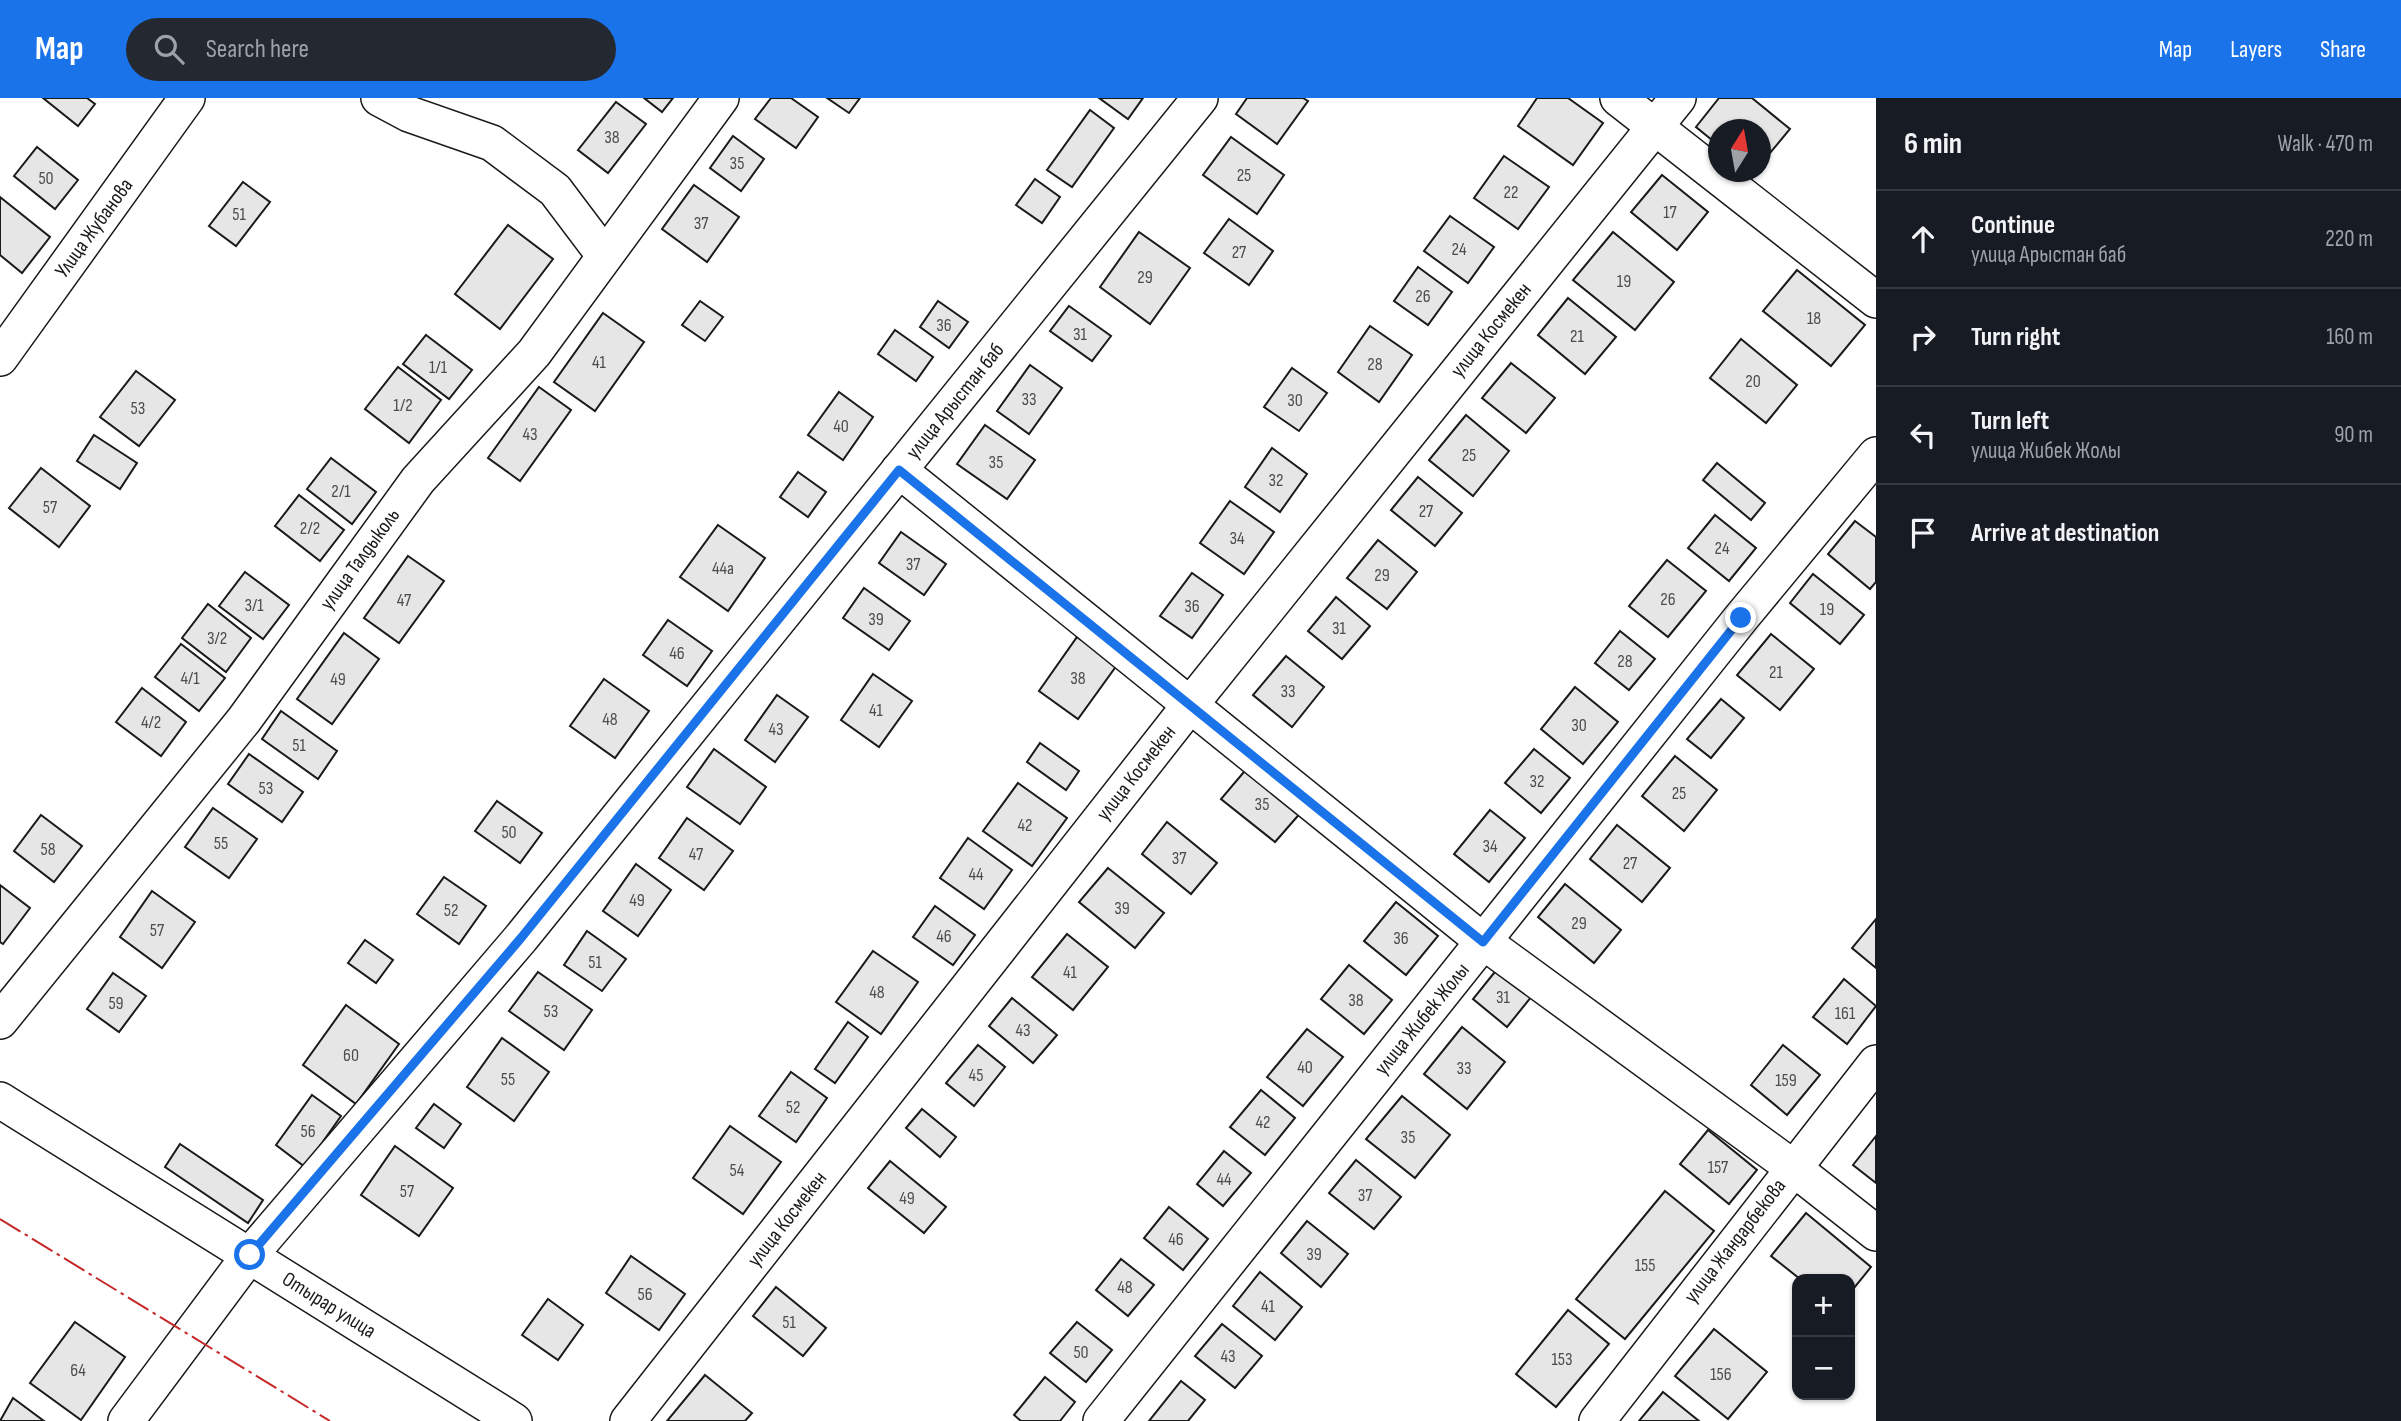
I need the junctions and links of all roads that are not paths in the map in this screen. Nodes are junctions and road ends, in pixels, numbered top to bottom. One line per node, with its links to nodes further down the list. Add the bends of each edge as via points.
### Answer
1 (187, 98): 10 (street, Улица Жубанова)
2 (379, 98): 8 (street, via 409,114 492,143 555,190)
3 (721, 98): 8 (street, улица Талдыколь)
4 (1200, 98): 12 (street, улица Арыстан баб)
5 (1618, 98): 7 (street)
6 (1678, 98): 7 (street, улица Космекен)
7 (1654, 127): 9 (street); 13 (street, улица Космекен)
8 (604, 255): 15 (street, улица Талдыколь, via 534,353 418,480 244,720)
9 (1876, 300)
10 (0, 358)
11 (1876, 455): 14 (street, улица Жибек Жолы)
12 (899, 470): 13 (street); 20 (street, улица Арыстан баб, via 521,938)
13 (1190, 705): 14 (street); 23 (street, улица Космекен)
14 (1483, 942): 18 (street); 24 (street, улица Жибек Жолы)
15 (0, 1021)
16 (1876, 1063): 18 (street, улица Жандарбекова)
17 (0, 1100): 20 (street, Отырар улица)
18 (1793, 1167): 19 (street); 25 (street, улица Жандарбекова)
19 (1876, 1233)
20 (250, 1255): 21 (street, улица Арыстан баб); 22 (street, Отырар улица)
21 (126, 1421)
22 (514, 1421)
23 (628, 1421)
24 (1101, 1421)
25 (1597, 1421)

